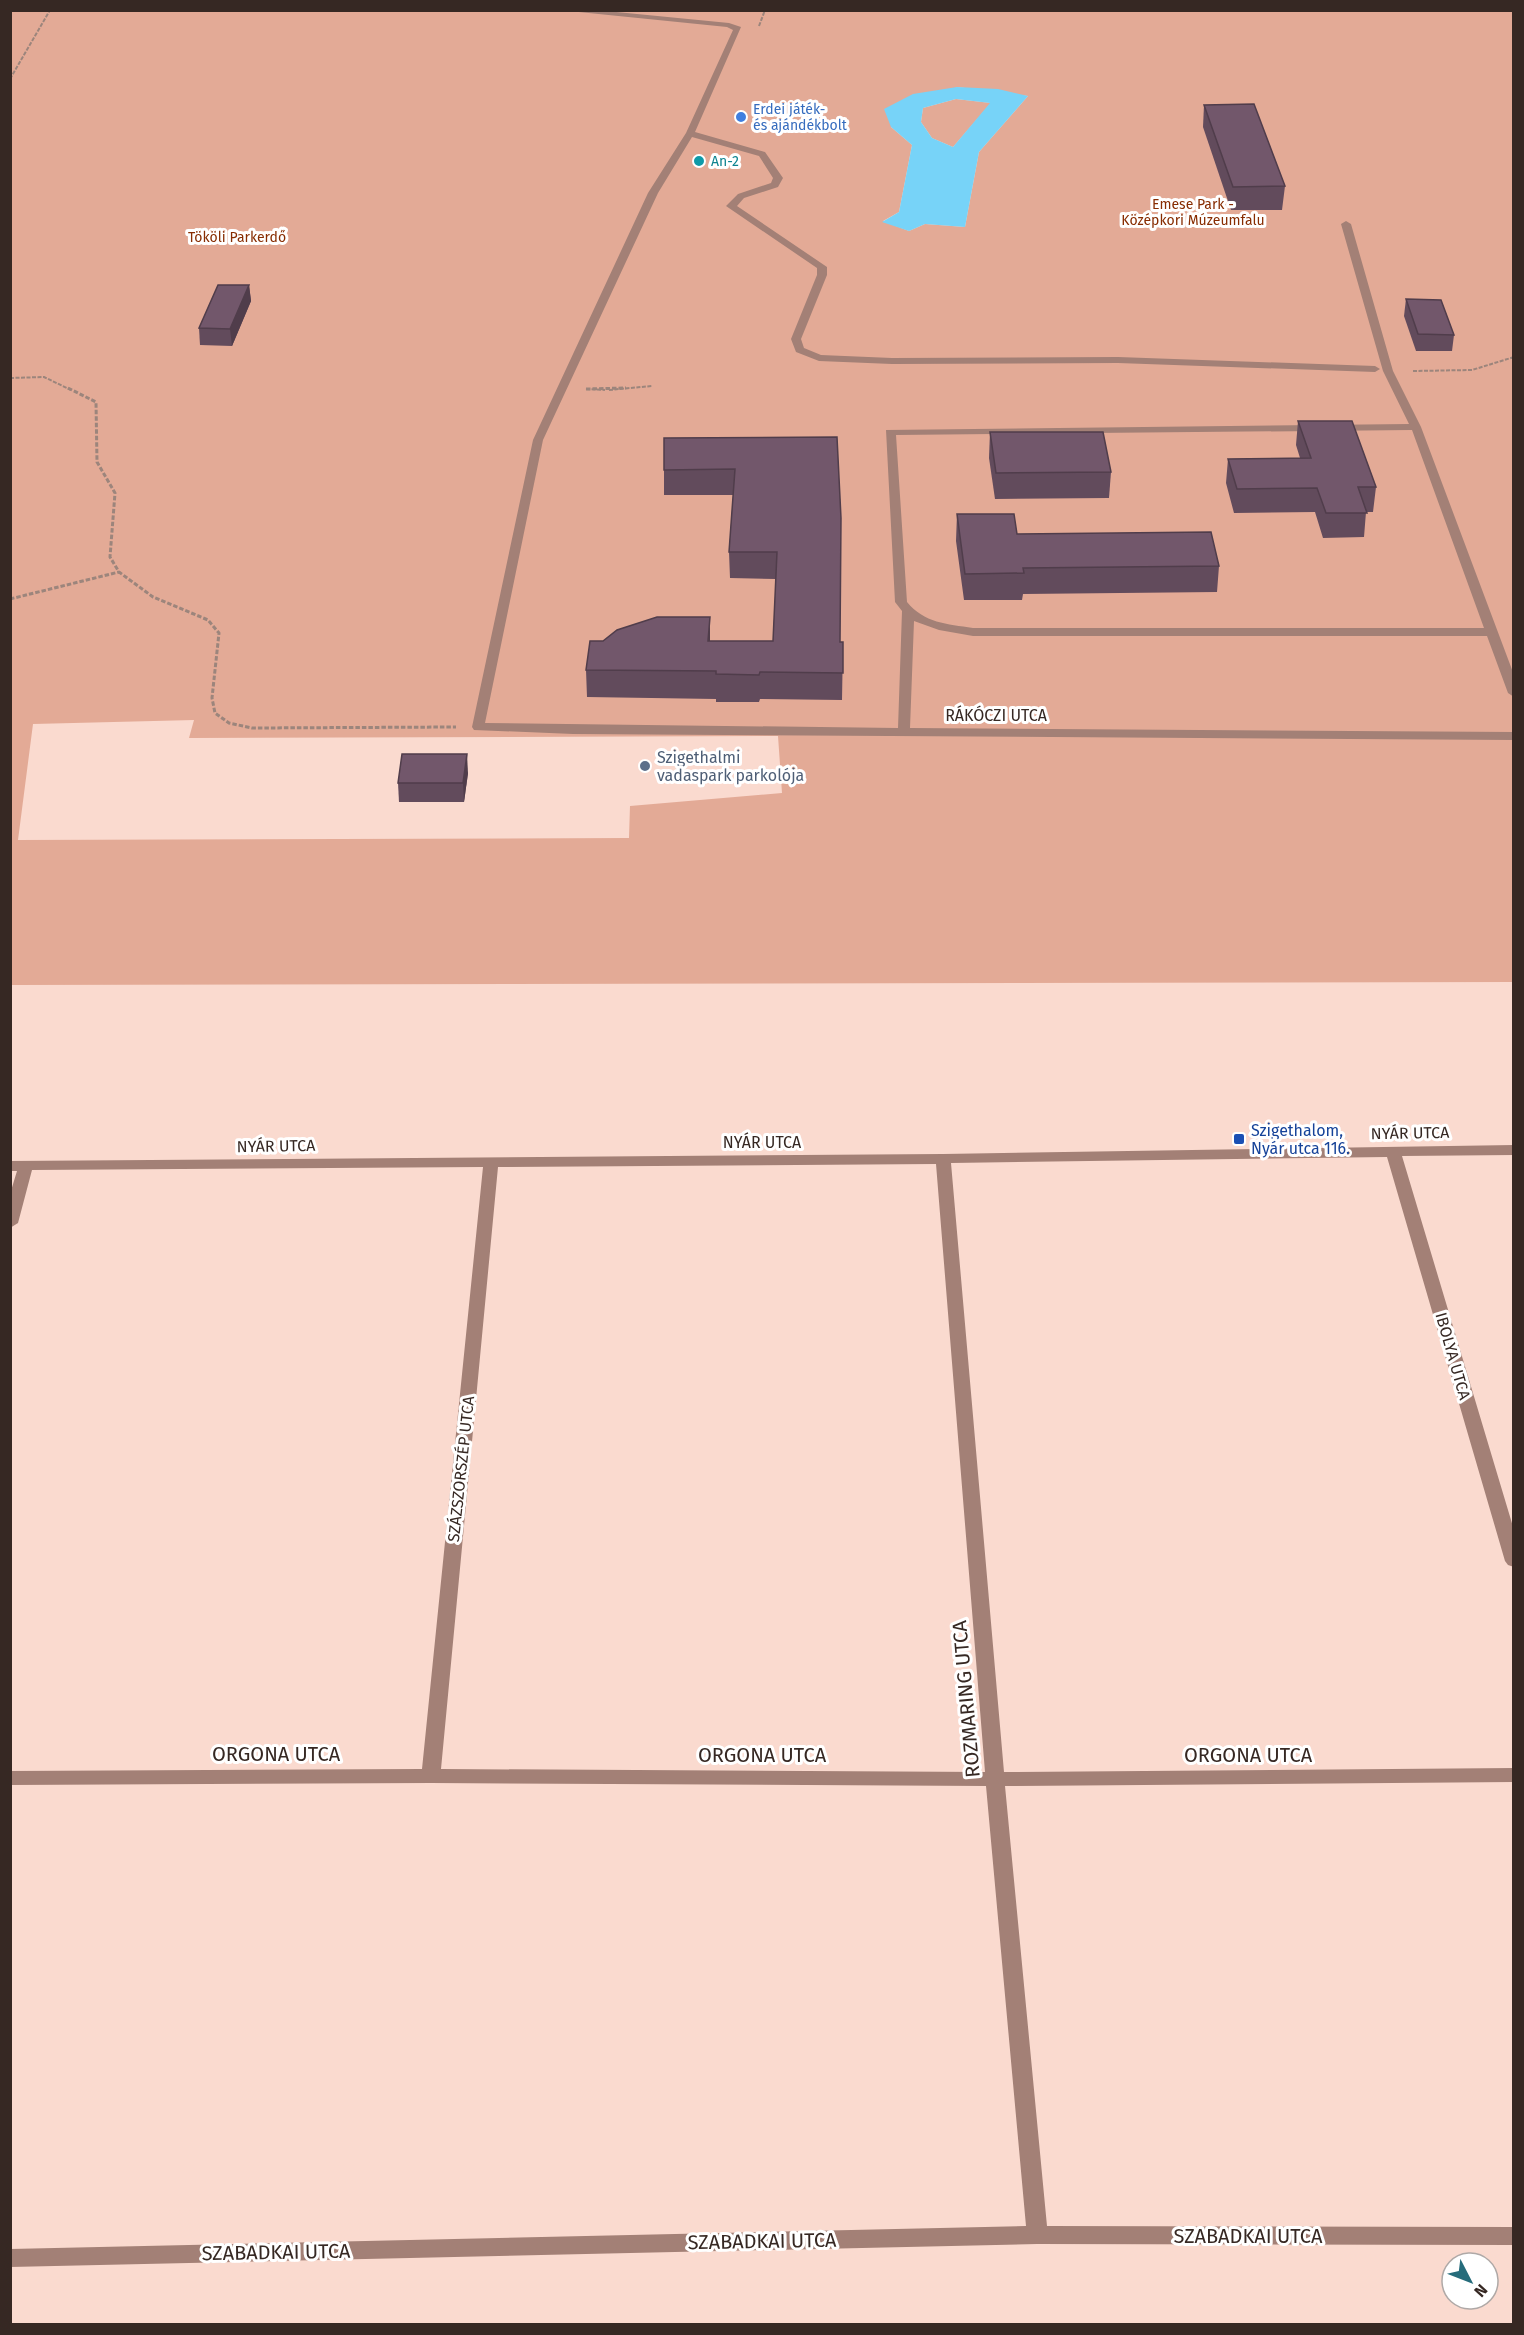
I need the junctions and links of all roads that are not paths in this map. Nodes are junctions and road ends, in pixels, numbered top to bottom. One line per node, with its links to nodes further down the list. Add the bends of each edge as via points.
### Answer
1 (563, 10): 2 (street, via 729,25 738,29)
2 (690, 133): 4 (street, via 762,154 778,178 775,185 741,196 731,206 822,267 796,339 800,350 819,358 1118,360); 9 (street, RÁKÓCZI UTCA, via 652,193 537,440 478,727)
3 (1346, 225): 5 (street, via 1388,371)
4 (1375, 369)
5 (1416, 427): 6 (street, via 890,432 901,602); 7 (street)
6 (908, 610): 7 (street, via 913,617 939,626 973,632); 9 (street)
7 (1492, 632): 8 (street)
8 (1514, 693)
9 (904, 731): 10 (street, RÁKÓCZI UTCA)
10 (1514, 736)
11 (1514, 1150): 12 (street, NYÁR UTCA)
12 (1393, 1151): 13 (street, NYÁR UTCA); 17 (street, IBOLYA UTCA)
13 (943, 1159): 14 (street, NYÁR UTCA); 21 (street, ROZMARING UTCA)
14 (492, 1162): 15 (street, NYÁR UTCA); 18 (street, SZÁZSZORSZÉP UTCA)
15 (18, 1166): 16 (street)
16 (10, 1223)
17 (1514, 1561)
18 (431, 1776): 20 (street, ORGONA UTCA); 21 (street, ORGONA UTCA)
19 (1514, 1776): 21 (street, ORGONA UTCA)
20 (10, 1778)
21 (995, 1779): 22 (street, ROZMARING UTCA)
22 (1037, 2235): 23 (street, SZABADKAI UTCA); 24 (street, SZABADKAI UTCA)
23 (1514, 2236)
24 (10, 2258)

